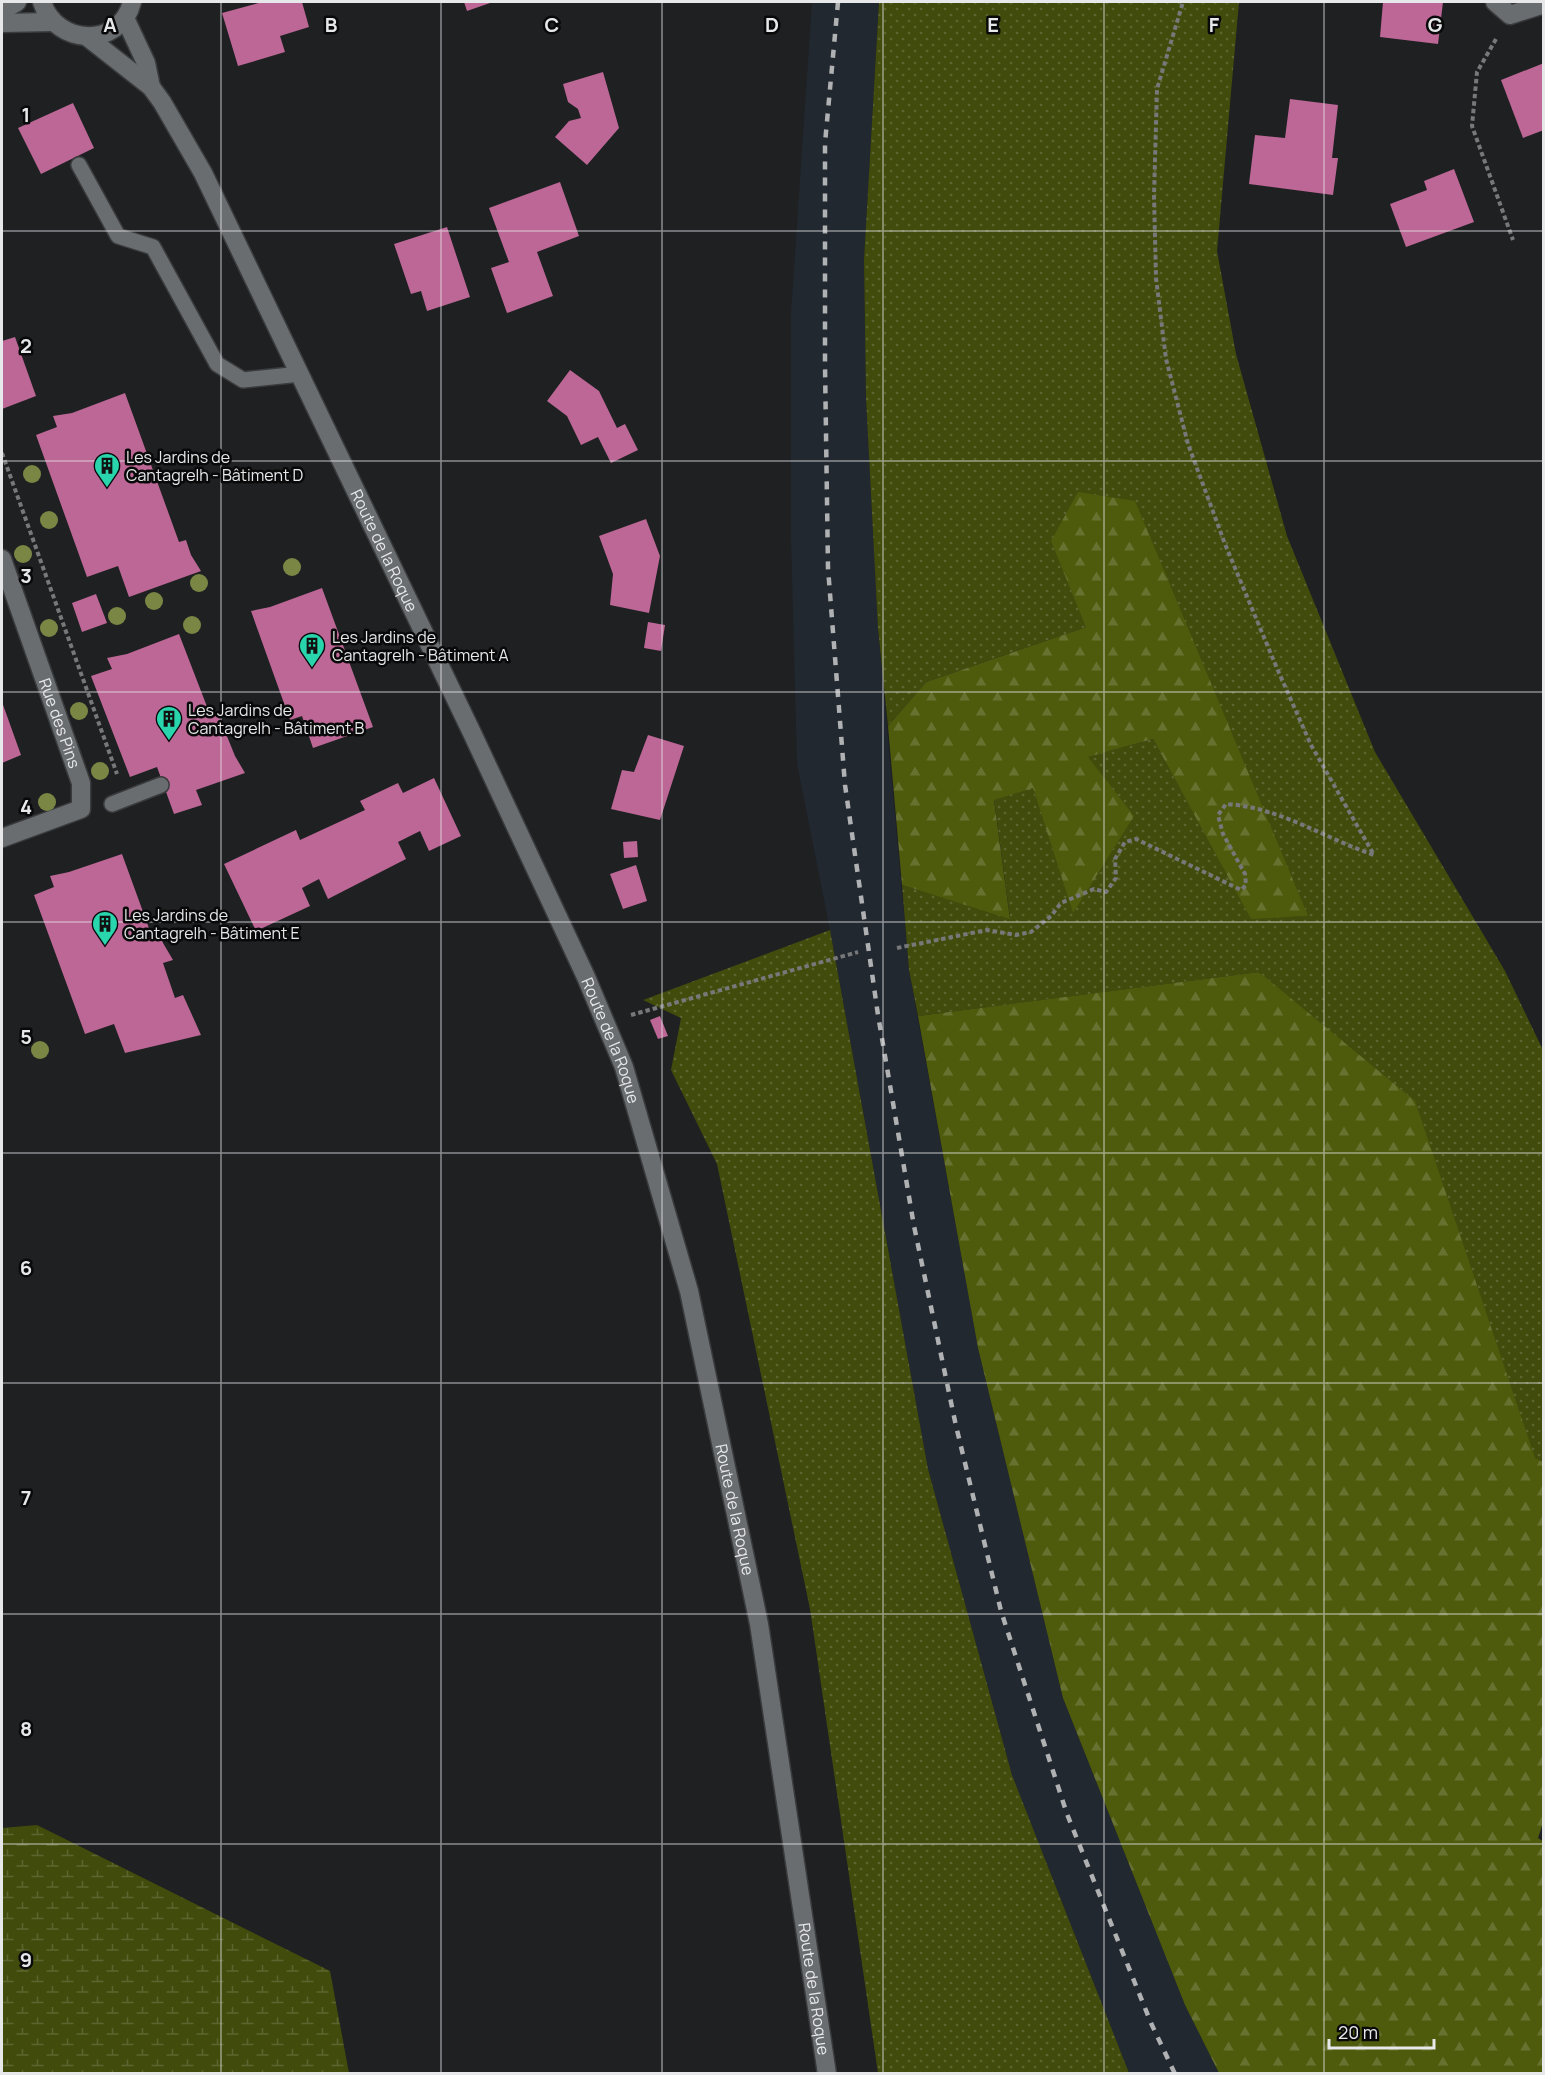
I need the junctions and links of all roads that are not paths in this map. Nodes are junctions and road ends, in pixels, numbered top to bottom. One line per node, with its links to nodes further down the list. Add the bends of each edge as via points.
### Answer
1 (17, 2): 6 (street)
2 (42, 2): 7 (street)
3 (1495, 2): 4 (street, via 1510,15)
4 (1544, 4)
5 (128, 10): 9 (street, via 114,28); 10 (street, Route de la Roque)
6 (2, 11)
7 (53, 21): 8 (street); 9 (street, Route de la Roque, via 74,35)
8 (2, 23)
9 (86, 36): 10 (street, Route de la Roque)
10 (151, 87): 12 (street, Route de la Roque, via 203,172)
11 (79, 165): 12 (lane, via 118,236 153,247 217,364 243,380)
12 (300, 374): 17 (street, Route de la Roque, via 473,735 624,1067 689,1291 759,1624)
13 (2, 559): 16 (street, Rue des Pins, via 81,783 81,809)
14 (161, 785): 15 (lane)
15 (119, 801)
16 (2, 838)
17 (826, 2073)

